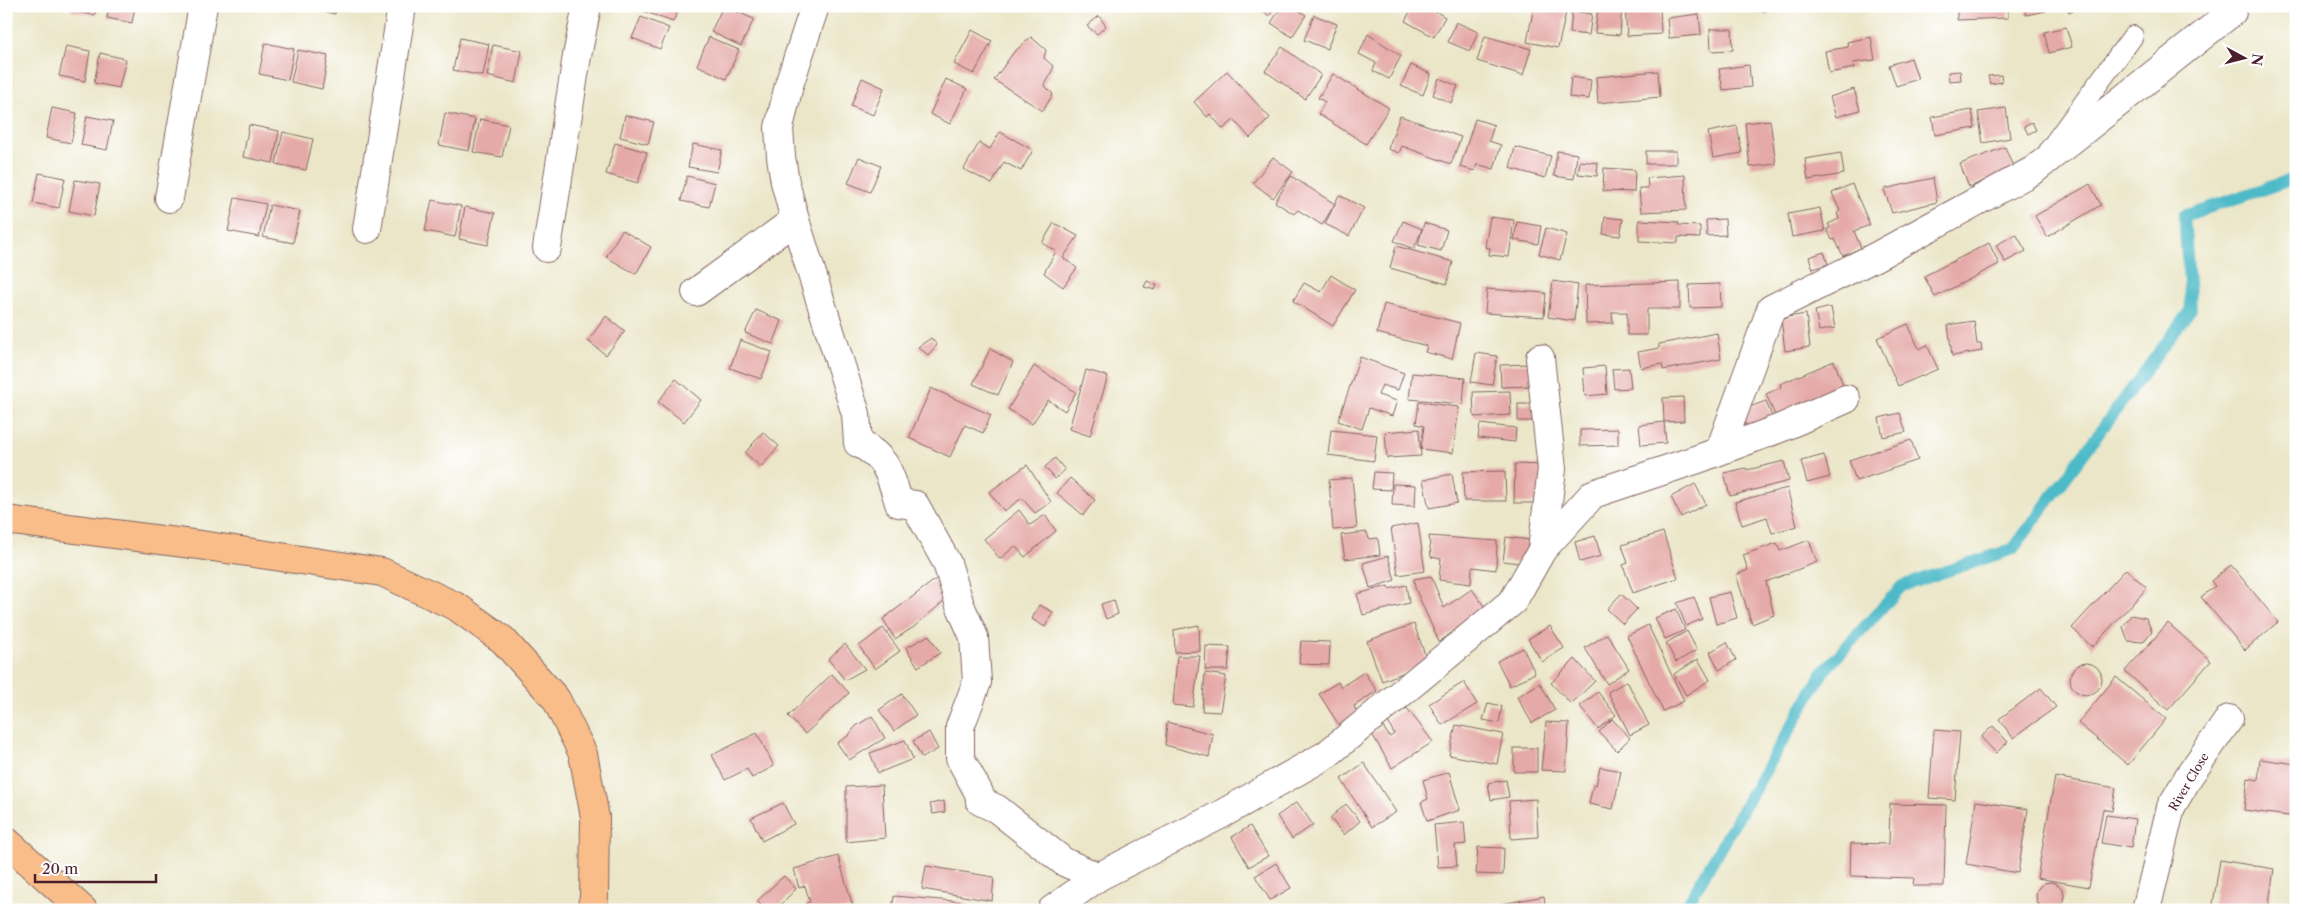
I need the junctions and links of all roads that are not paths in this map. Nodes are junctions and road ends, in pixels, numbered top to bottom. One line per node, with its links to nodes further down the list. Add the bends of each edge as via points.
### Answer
1 (203, 6): 8 (street)
2 (402, 6): 10 (street)
3 (587, 6): 11 (street)
4 (815, 6): 9 (street, via 789,85 779,128 785,182)
5 (2232, 12): 7 (street)
6 (2133, 36): 7 (lane)
7 (2034, 170): 15 (street, via 1771,309)
8 (169, 198)
9 (795, 220): 12 (street); 20 (street, via 856,414 858,444 873,451 889,470 899,503 915,505 947,563 974,637 977,682 960,727 960,758 980,800 997,809 1064,862)
10 (367, 230)
11 (546, 248)
12 (696, 292)
13 (1540, 358): 17 (street, via 1552,469)
14 (1846, 399): 15 (street)
15 (1720, 450): 17 (street, via 1594,494)
16 (6, 520): 22 (main road, via 382,572 457,607 503,640 556,699 583,754 596,817 594,897)
17 (1542, 550): 20 (street, via 1513,601 1326,755 1220,815)
18 (2229, 719): 24 (street, River Close, via 2171,807)
19 (6, 841): 21 (main road)
20 (1098, 877): 23 (street)
21 (84, 910)
22 (590, 910)
23 (1052, 910)
24 (2146, 910)

